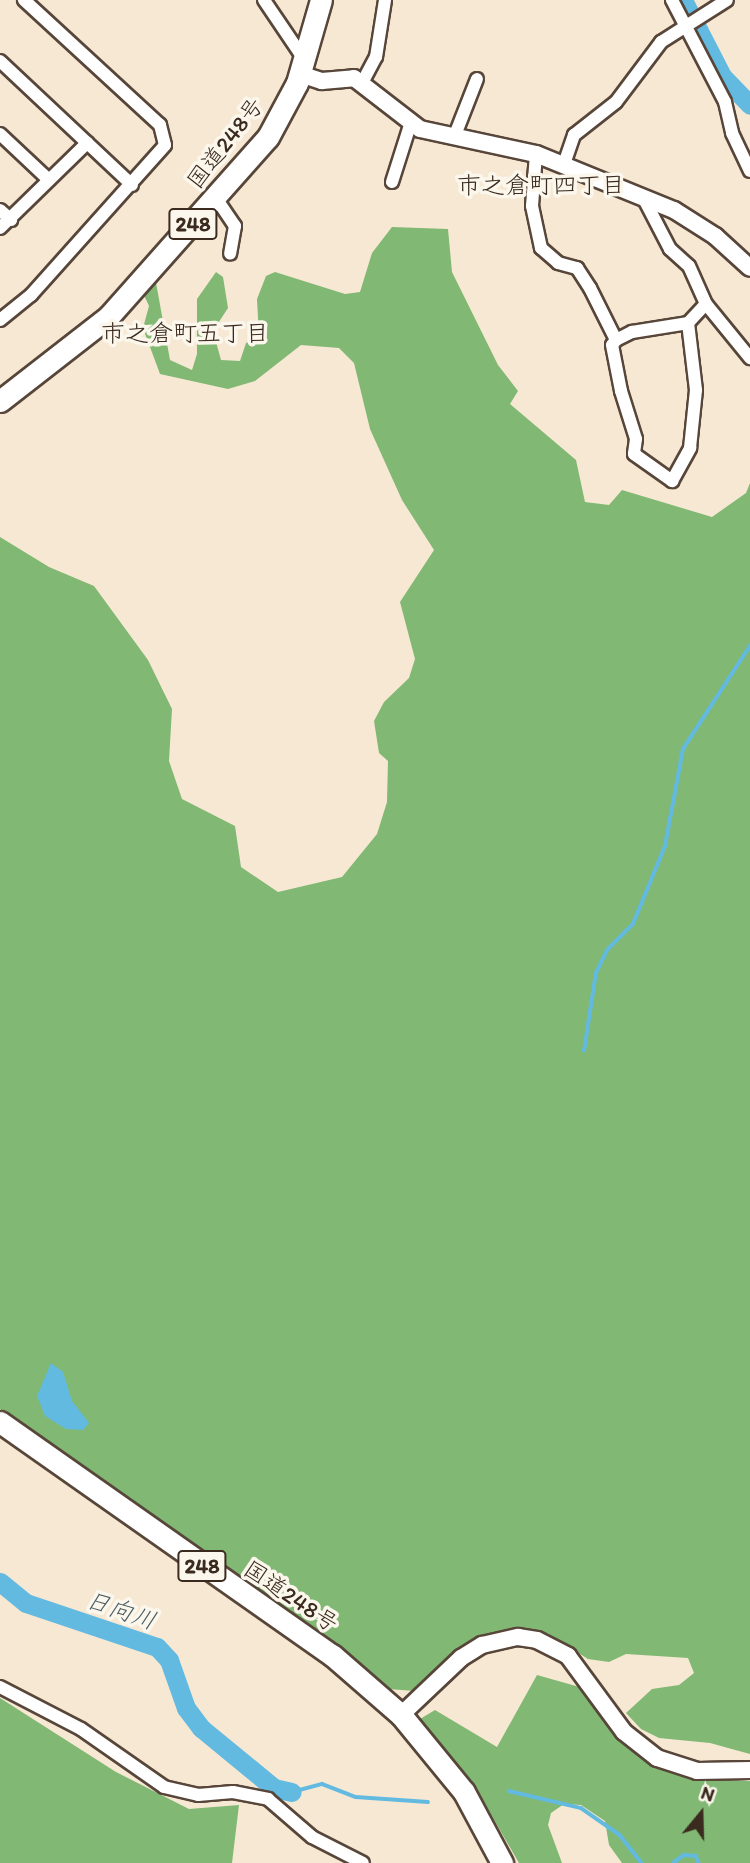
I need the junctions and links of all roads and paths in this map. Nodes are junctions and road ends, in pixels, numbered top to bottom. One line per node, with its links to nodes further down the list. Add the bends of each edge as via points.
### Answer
1 (24, 0): 21 (street, via 160,125 165,145)
2 (264, 0): 9 (street)
3 (321, 0): 9 (highway, 国道248号 / 248)
4 (385, 0): 11 (street, via 376,57)
5 (672, 0): 7 (street)
6 (727, 0): 7 (street)
7 (683, 24): 17 (street, via 661,42 616,102 574,135); 18 (street, via 725,102 732,133)
8 (0, 61): 15 (street)
9 (302, 67): 11 (main road, via 322,81 344,77); 22 (highway, 国道248号 / 248, via 268,137)
10 (477, 79): 14 (street)
11 (362, 83): 12 (main road)
12 (411, 122): 14 (main road, via 420,129); 20 (street)
13 (0, 134): 19 (street)
14 (454, 135): 16 (main road)
15 (87, 143): 19 (street); 21 (street)
16 (536, 154): 17 (main road); 32 (street, via 532,206 541,248 558,262 577,268)
17 (564, 164): 23 (main road)
18 (750, 171)
19 (49, 180): 25 (street)
20 (393, 182)
21 (132, 185): 30 (street, via 31,295)
22 (216, 198): 27 (street, via 235,226); 34 (highway, 国道248号 / 248, via 109,316)
23 (644, 199): 28 (main road, via 674,210 715,236); 29 (street, via 670,249 689,266)
24 (0, 209): 25 (street)
25 (10, 220): 26 (street)
26 (0, 228)
27 (230, 254)
28 (750, 268)
29 (706, 304): 31 (street); 33 (street)
30 (0, 320)
31 (688, 323): 32 (street, via 632,332); 32 (street, via 696,390 690,448 672,481 634,454 636,439 612,345)
32 (616, 340)
33 (750, 358)
34 (0, 401)
35 (0, 1422): 37 (highway, 国道248号 / 248, via 332,1655)
36 (0, 1688): 39 (street, via 81,1729 164,1787 198,1796 233,1791 268,1799 312,1837)
37 (401, 1715): 38 (main road, via 461,1658 482,1645 518,1637 537,1640 568,1656 624,1732 657,1758 697,1772); 40 (highway, 国道248号 / 248, via 464,1792)
38 (750, 1770)
39 (363, 1863)
40 (502, 1863)

